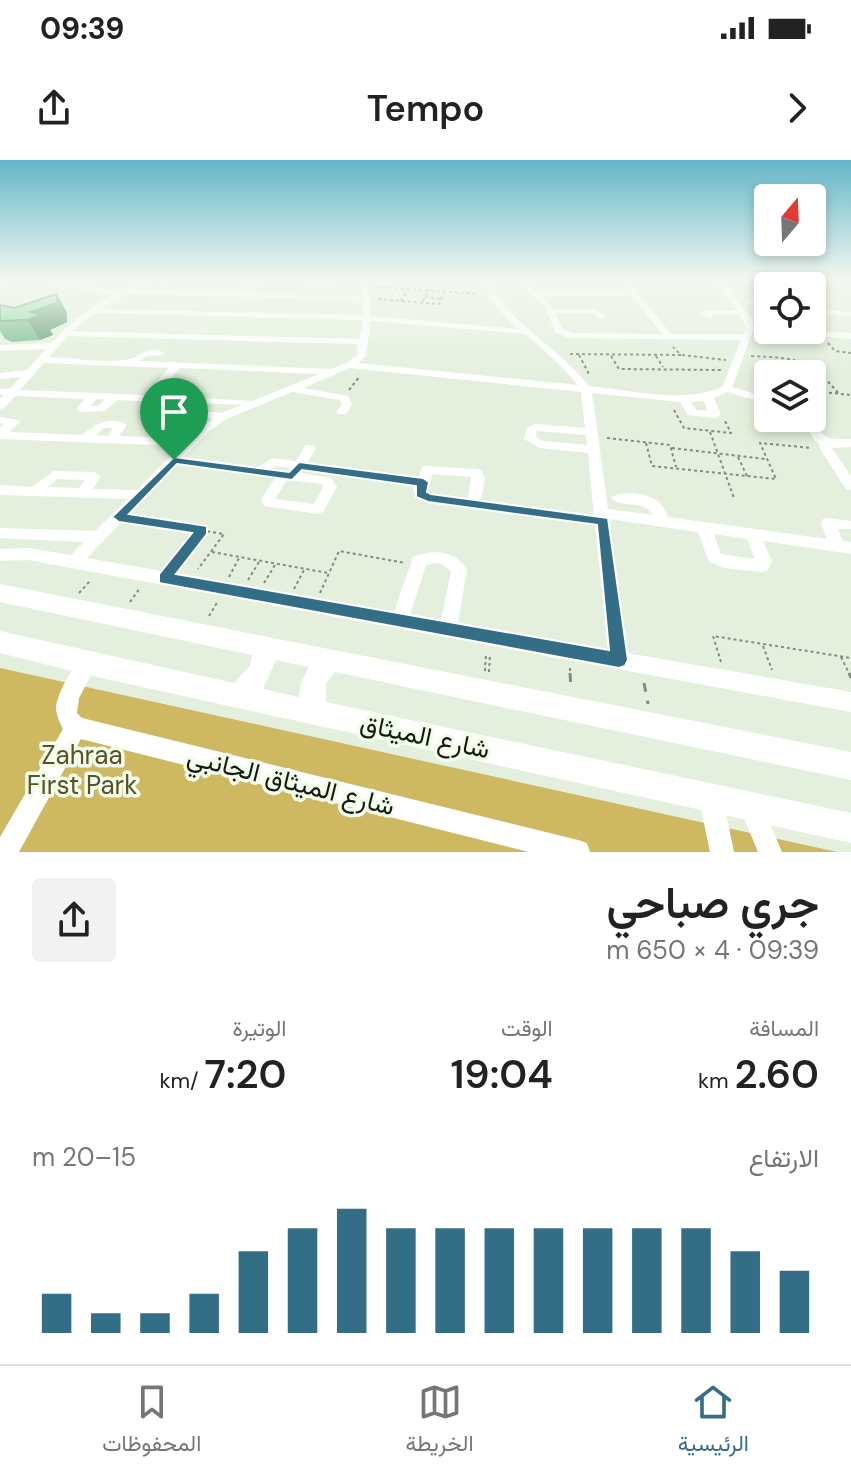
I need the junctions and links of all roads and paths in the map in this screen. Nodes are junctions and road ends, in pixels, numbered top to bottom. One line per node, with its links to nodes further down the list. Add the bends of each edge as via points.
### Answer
1 (90, 312): 17 (street)
2 (158, 312): 12 (street, via 152,318)
3 (183, 312): 12 (street)
4 (367, 312): 15 (street)
5 (508, 312): 18 (street)
6 (551, 312): 22 (street, via 558,330 571,336)
7 (597, 312): 13 (street)
8 (648, 312): 22 (street)
9 (732, 312): 14 (street, via 705,313)
10 (743, 312): 23 (street, via 749,323)
11 (221, 314): 15 (street); 16 (street, via 216,321)
12 (181, 317): 16 (street); 20 (street)
13 (602, 317)
14 (709, 317)
15 (367, 318): 18 (street); 27 (street)
16 (201, 319): 24 (street)
17 (69, 330): 20 (street); 30 (street)
18 (526, 332): 35 (street)
19 (826, 334): 21 (street)
20 (164, 336): 24 (street)
21 (851, 336)
22 (667, 337): 23 (street); 39 (path)
23 (747, 337): 41 (street)
24 (186, 340): 25 (street)
25 (341, 341): 27 (street); 33 (street)
26 (826, 341): 34 (path, via 835,351)
27 (364, 342): 43 (street, via 361,356)
28 (0, 348): 30 (street)
29 (87, 351): 30 (street)
30 (48, 352): 42 (street); 49 (street)
31 (160, 353): 42 (street, via 145,353)
32 (200, 353): 40 (street)
33 (332, 353)
34 (851, 353)
35 (552, 354): 36 (path); 57 (street)
36 (578, 354): 37 (path); 57 (path)
37 (611, 355): 38 (path); 47 (path, via 619,369)
38 (655, 355): 39 (path); 47 (path)
39 (681, 355): 41 (path)
40 (180, 361): 44 (street); 45 (street)
41 (737, 362): 47 (path); 56 (street); 61 (path, via 808,362)
42 (132, 363): 44 (street)
43 (349, 365): 46 (street); 50 (street)
44 (163, 367): 53 (street)
45 (286, 367): 50 (street); 52 (street, via 301,372)
46 (366, 367): 57 (street); 68 (path)
47 (665, 369)
48 (72, 370): 49 (street)
49 (32, 371): 51 (street); 60 (street)
50 (333, 371): 52 (street)
51 (0, 376)
52 (301, 383): 55 (street)
53 (156, 388): 54 (street); 67 (street)
54 (185, 389)
55 (288, 389): 68 (street); 71 (street)
56 (726, 389): 65 (street); 66 (street)
57 (592, 390): 69 (street); 79 (street)
58 (0, 392): 60 (street)
59 (826, 392): 61 (path)
60 (13, 393): 63 (street); 72 (street)
61 (839, 394): 62 (path)
62 (851, 395)
63 (94, 396): 64 (street); 64 (street, via 81,409 101,409)
64 (114, 397): 67 (street)
65 (708, 397): 69 (street); 69 (street, via 715,415 690,412)
66 (754, 397)
67 (148, 398): 70 (street)
68 (344, 398): 73 (street)
69 (684, 399)
70 (194, 400): 71 (street); 74 (street, via 187,412)
71 (252, 402): 74 (street)
72 (0, 406)
73 (342, 412)
74 (222, 417): 80 (street)
75 (0, 420): 78 (street, via 14,422)
76 (709, 431): 86 (path)
77 (815, 432): 83 (street)
78 (0, 435): 80 (street)
79 (594, 440): 81 (path); 105 (street)
80 (192, 443): 90 (street)
81 (646, 443): 85 (path); 91 (path, via 652,466)
82 (851, 444): 83 (street); 87 (street)
83 (826, 447): 89 (path, via 763,442); 96 (street)
84 (310, 448): 90 (street, via 292,472)
85 (670, 448): 86 (path); 91 (path)
86 (718, 453): 88 (path); 93 (path)
87 (851, 453)
88 (738, 456): 89 (path); 94 (path)
89 (766, 459): 94 (path, via 776,479)
90 (174, 460): 100 (street)
91 (676, 468): 93 (path)
92 (330, 470): 95 (path)
93 (725, 474): 94 (path); 102 (path)
94 (747, 476)
95 (423, 482): 103 (street, via 424,497); 103 (street, via 431,467 476,473)
96 (851, 486)
97 (0, 490): 98 (street)
98 (35, 491): 99 (street); 99 (street, via 54,475 94,476)
99 (83, 493): 100 (street)
100 (140, 495): 104 (street)
101 (618, 498): 106 (street, via 654,503)
102 (734, 498)
103 (474, 504): 105 (street)
104 (119, 517): 109 (path); 112 (street)
105 (603, 517): 106 (street); 142 (street)
106 (662, 522): 108 (street)
107 (846, 525): 113 (street, via 828,523)
108 (704, 527): 111 (street); 111 (street, via 715,558 762,566)
109 (202, 530): 114 (path, via 224,534); 124 (path)
110 (0, 533): 112 (street)
111 (753, 534): 113 (street)
112 (99, 537): 118 (street)
113 (844, 547)
114 (210, 552): 116 (path); 125 (path)
115 (0, 555): 118 (street)
116 (240, 557): 117 (path); 130 (path)
117 (260, 561): 119 (path); 130 (path)
118 (74, 562): 124 (street)
119 (276, 564): 121 (path); 130 (path)
120 (417, 565): 122 (path, via 339,551); 134 (street); 135 (street, via 427,557 458,566)
121 (304, 569): 122 (path); 131 (path)
122 (329, 573): 132 (path)
123 (94, 578): 126 (path)
124 (164, 578): 125 (street)
125 (188, 583): 130 (street)
126 (85, 587)
127 (141, 587): 129 (path)
128 (0, 593): 136 (main road)
129 (136, 593)
130 (235, 594): 131 (street); 133 (path)
131 (288, 601): 132 (street)
132 (315, 605): 134 (street)
133 (214, 608)
134 (400, 620): 135 (street)
135 (448, 629): 142 (street)
136 (263, 645): 141 (main road); 151 (main road, via 262,671)
137 (763, 645): 139 (path); 147 (path, via 713,636); 150 (path)
138 (4, 647): 143 (main road, شارع الميثاق)
139 (841, 656): 140 (path); 146 (path)
140 (851, 658)
141 (331, 659): 153 (main road, via 313,683 310,698); 155 (main road)
142 (619, 660): 147 (street)
143 (88, 664): 151 (main road, شارع الميثاق); 154 (street, via 65,710 67,721)
144 (570, 667): 145 (path)
145 (570, 675)
146 (851, 678)
147 (725, 679): 150 (street)
148 (644, 680): 149 (path)
149 (645, 689)
150 (779, 689): 152 (street)
151 (239, 695): 153 (main road, شارع الميثاق)
152 (851, 702)
153 (315, 712): 156 (main road, شارع الميثاق)
154 (76, 727): 159 (street); 160 (street, شارع الميثاق الجانبي)
155 (851, 766)
156 (711, 799): 157 (main road, شارع الميثاق); 161 (street)
157 (751, 806): 158 (main road, شارع الميثاق); 162 (street)
158 (851, 828)
159 (5, 852)
160 (578, 852)
161 (722, 852)
162 (770, 852)

